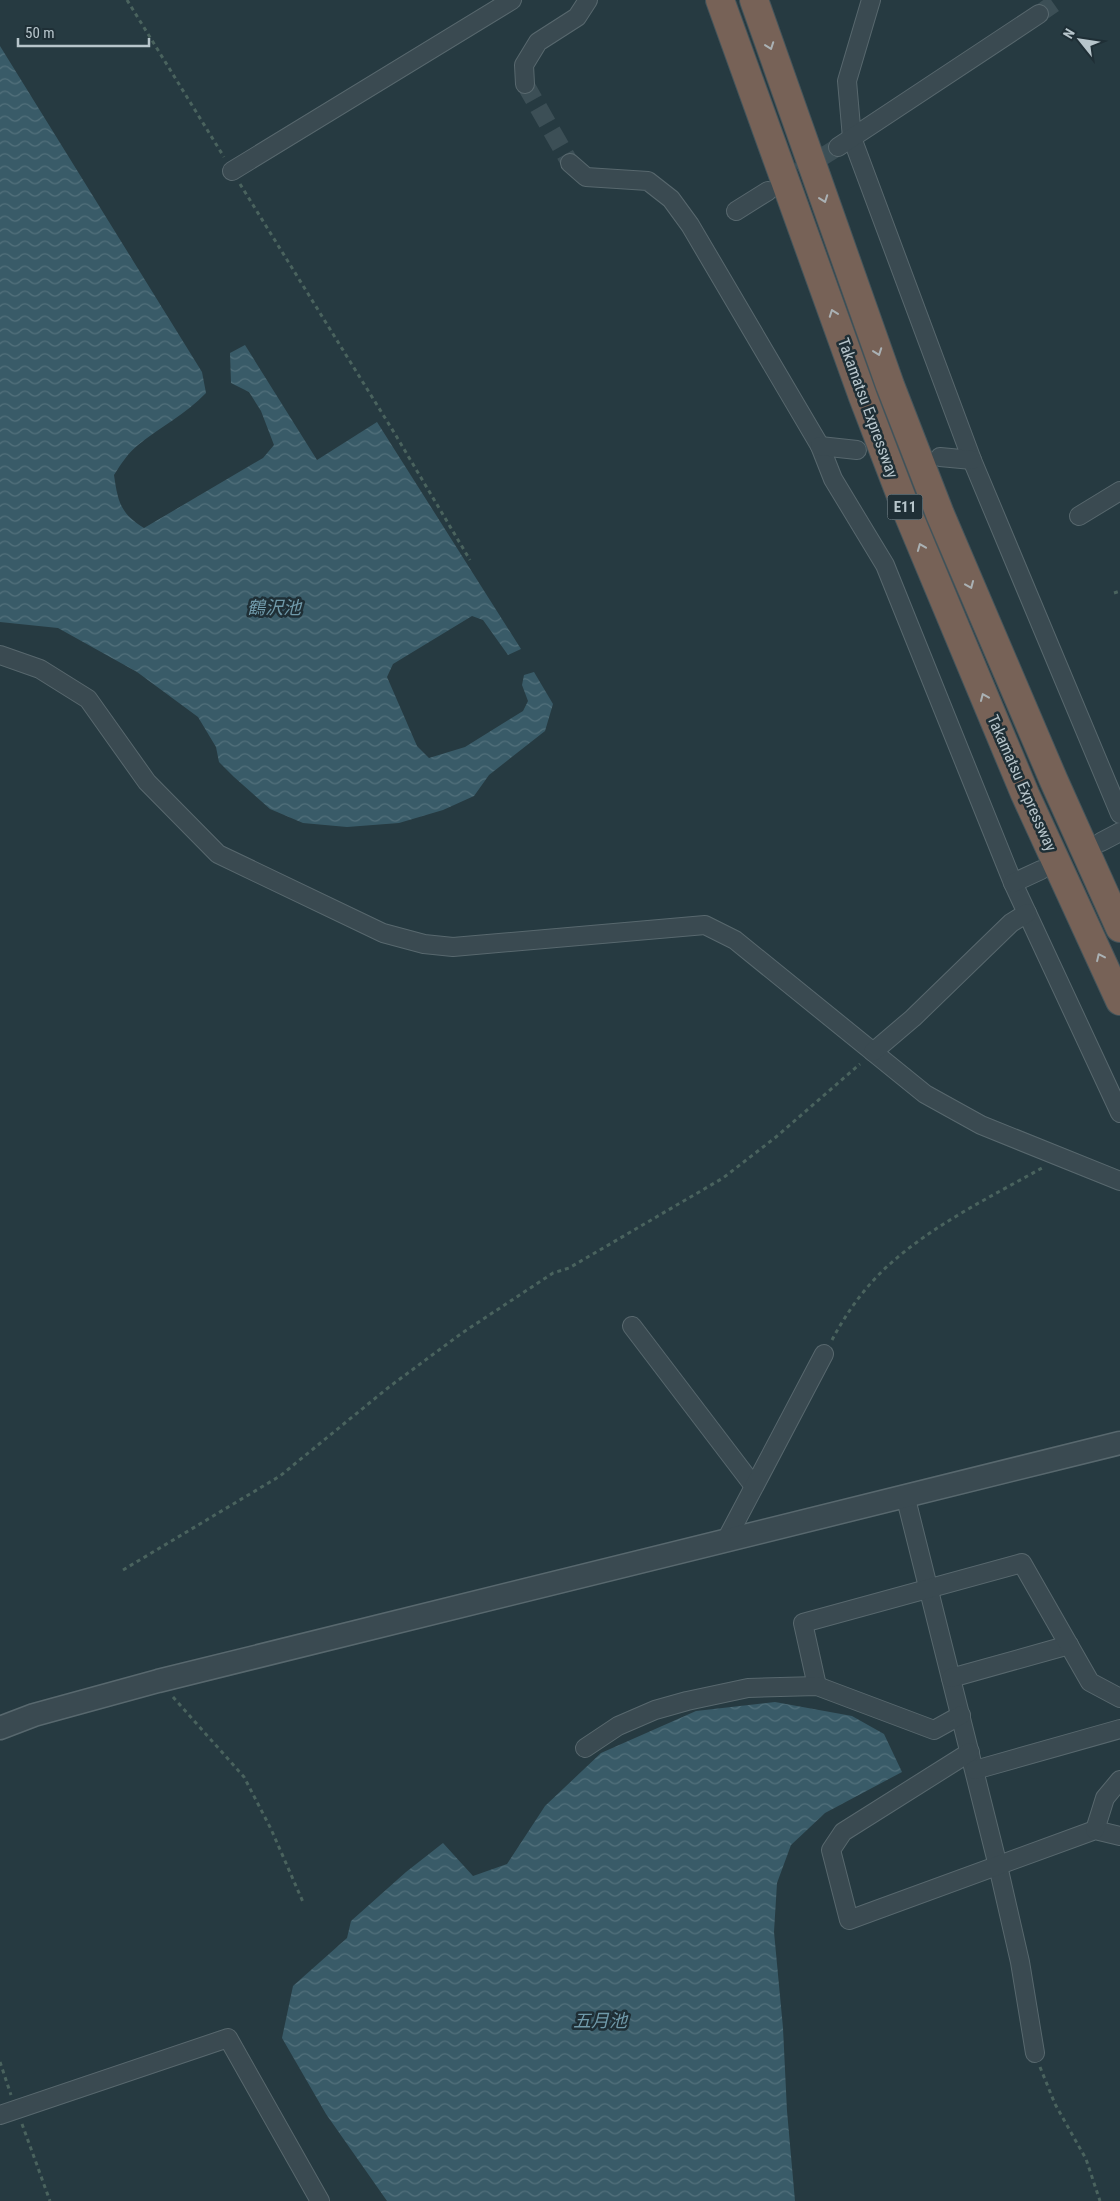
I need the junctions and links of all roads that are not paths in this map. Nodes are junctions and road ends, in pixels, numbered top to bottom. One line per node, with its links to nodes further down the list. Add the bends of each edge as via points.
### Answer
1 (512, 0): 10 (street)
2 (588, 0): 7 (street, via 578,17 538,42 524,65)
3 (720, 0): 27 (highway, Takamatsu Expressway / E11, one-way to 3, via 1025,794 910,518)
4 (754, 0): 26 (highway, Takamatsu Expressway / E11, one-way to 26, via 887,376 940,514)
5 (871, 0): 8 (street, via 848,81)
6 (1039, 14): 8 (street)
7 (525, 84)
8 (845, 142): 16 (street)
9 (570, 163): 13 (street, via 586,177 648,181 671,199 690,225)
10 (232, 171)
11 (768, 191): 12 (street)
12 (736, 211)
13 (820, 446): 14 (street); 24 (street, via 833,479 885,565)
14 (857, 450)
15 (940, 457): 16 (street)
16 (972, 460): 20 (street)
17 (1120, 491): 18 (street)
18 (1080, 516)
19 (0, 655): 28 (street, via 40,669 88,699 147,782 218,854 383,933 424,944 453,947 705,926 735,940)
20 (1120, 814)
21 (1120, 832): 22 (street)
22 (1100, 842)
23 (1041, 870): 24 (street)
24 (1013, 884): 25 (street)
25 (1027, 913): 28 (street, via 1012,923); 29 (street)
26 (1120, 928)
27 (1120, 1002)
28 (873, 1052): 30 (street, via 925,1094 981,1125)
29 (1120, 1114)
30 (1120, 1181)
31 (632, 1326): 34 (street)
32 (824, 1354): 34 (street)
33 (1120, 1443): 35 (street)
34 (753, 1485): 36 (street)
35 (905, 1495): 36 (street); 37 (street)
36 (726, 1540): 43 (street, via 158,1681 34,1715)
37 (927, 1588): 38 (street, via 1022,1563); 39 (street); 40 (street, via 803,1623)
38 (1069, 1645): 39 (street); 41 (street, via 1090,1682)
39 (951, 1678): 42 (street)
40 (817, 1686): 42 (street, via 934,1730); 45 (street, via 748,1688 687,1701 618,1726)
41 (1120, 1698)
42 (960, 1715): 46 (street)
43 (0, 1728)
44 (1120, 1730): 47 (street)
45 (585, 1748)
46 (970, 1752): 47 (street); 51 (street, via 843,1832 831,1850 849,1920)
47 (975, 1770): 51 (street)
48 (1120, 1780): 49 (street, via 1105,1798)
49 (1095, 1830): 50 (street); 51 (street)
50 (1120, 1836)
51 (998, 1866): 52 (street, via 1020,1962)
52 (1035, 2053)
53 (8, 2112): 54 (street, via 228,2038)
54 (320, 2201)

